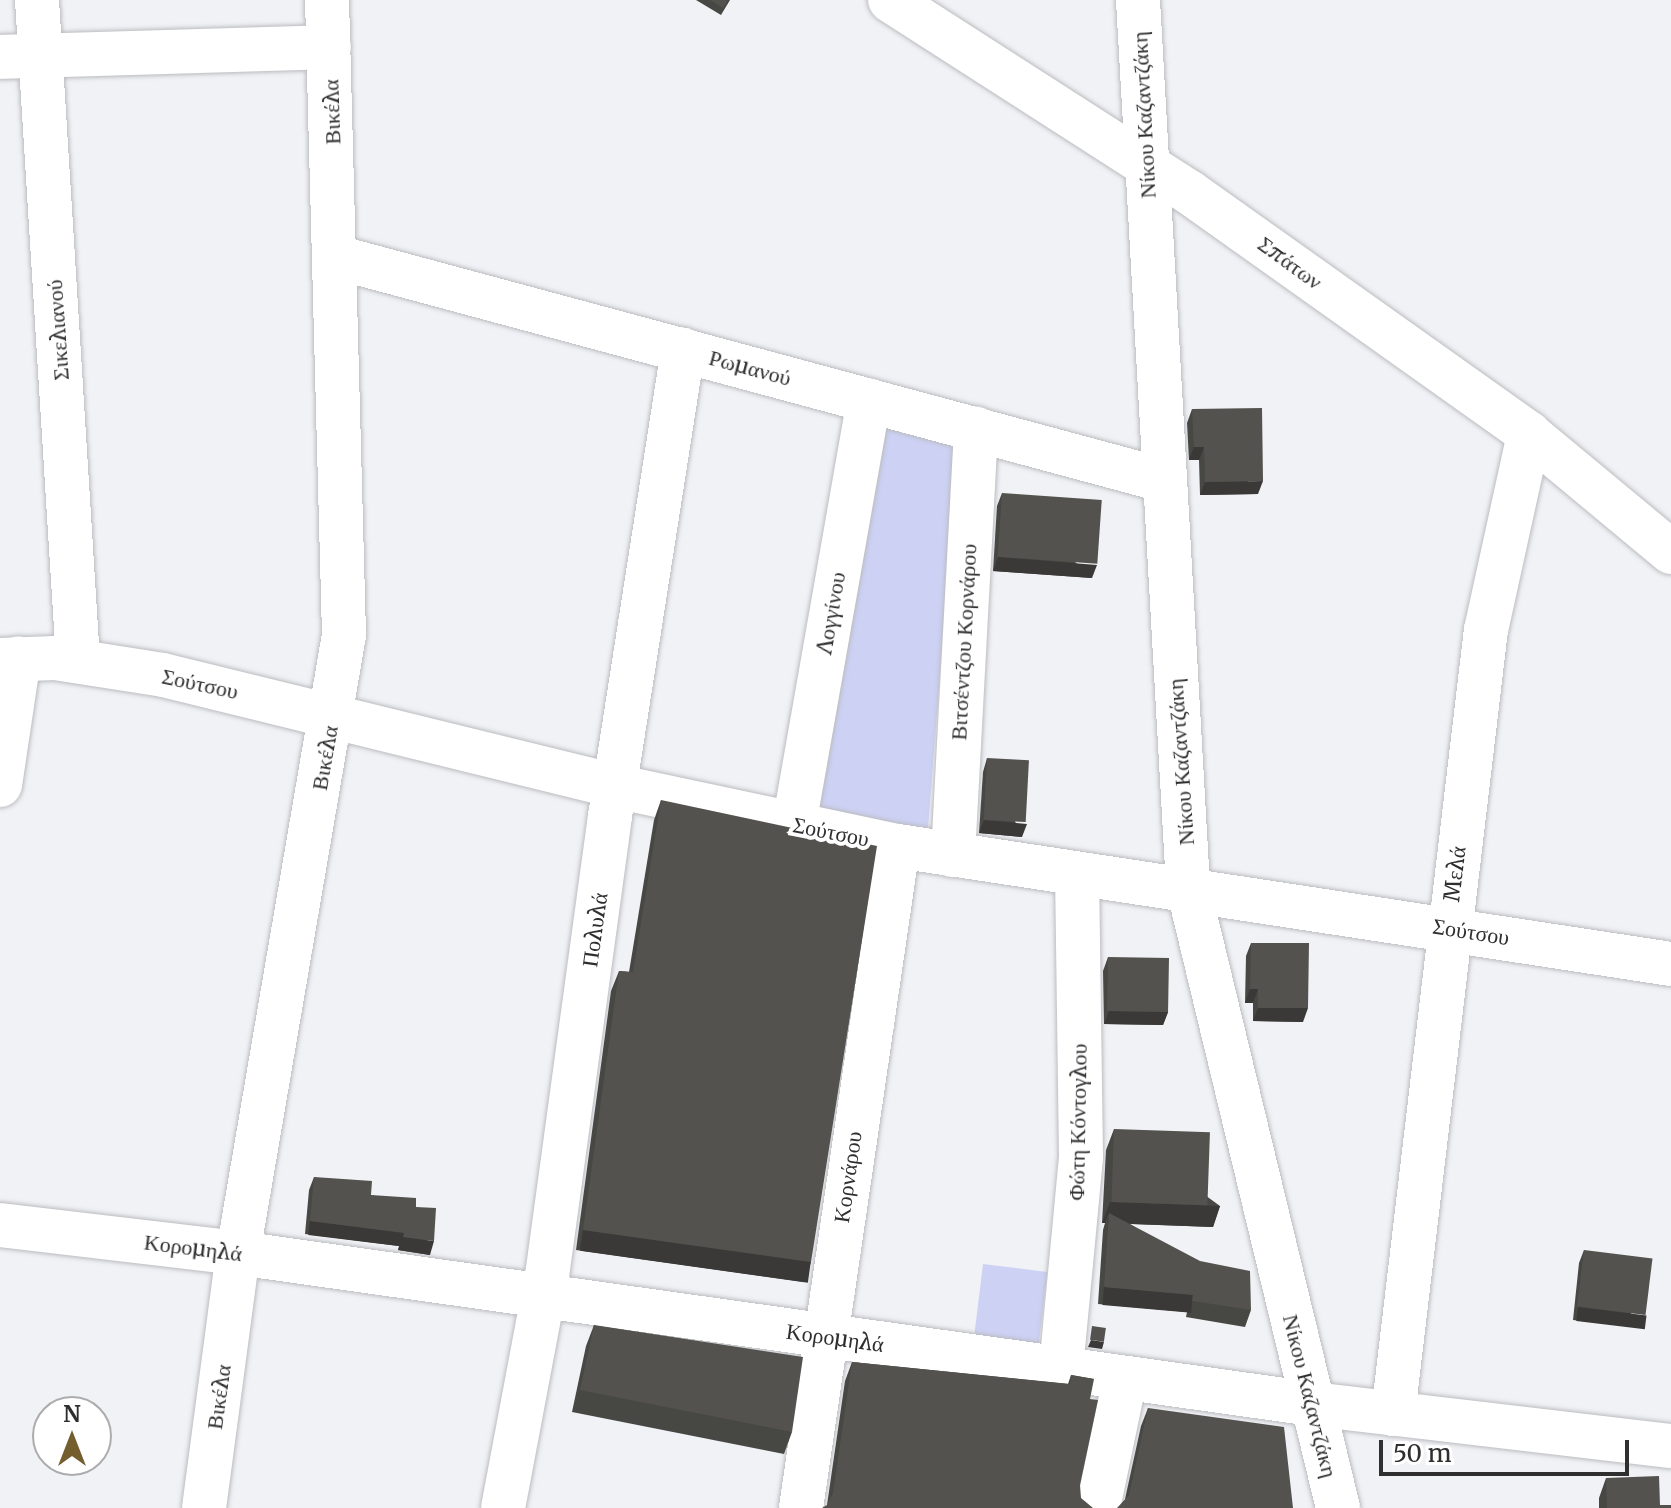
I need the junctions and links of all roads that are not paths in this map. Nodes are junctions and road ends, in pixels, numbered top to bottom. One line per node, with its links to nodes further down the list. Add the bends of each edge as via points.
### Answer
1 (37, 0): 6 (street, Σικελιανού)
2 (327, 0): 5 (street, Βικέλα)
3 (890, 0): 7 (street, Σπάτων)
4 (1138, 0): 7 (street, Νίκου Καζαντζάκη)
5 (329, 47): 6 (street); 8 (street, Βικέλα)
6 (20, 56): 16 (street, Σικελιανού)
7 (1146, 161): 12 (street, Σπάτων); 13 (street, Νίκου Καζαντζάκη)
8 (336, 257): 9 (street, Ρωμανού); 17 (street, Βικέλα, via 345,619)
9 (683, 350): 10 (street, Ρωμανού); 19 (street, Πολυλά)
10 (869, 401): 11 (street, Ρωμανού); 20 (street, Λογγίνου)
11 (976, 429): 13 (street, Ρωμανού); 22 (street, Βιτσέντζου Κορνάρου)
12 (1529, 434): 14 (street, Σπάτων); 25 (street, Μελά, via 1486,630)
13 (1163, 480): 24 (street, Νίκου Καζαντζάκη)
14 (1671, 552)
15 (10, 659): 16 (street, Σούτσου); 18 (street)
16 (78, 660): 17 (street, Σούτσου)
17 (333, 715): 19 (street, Σούτσου); 28 (street, Βικέλα)
18 (0, 785)
19 (615, 786): 20 (street, Σούτσου); 29 (street, Πολυλά)
20 (794, 825): 21 (street, Σούτσου)
21 (898, 846): 22 (street, Σούτσου); 30 (street, Κορνάρου)
22 (953, 855): 23 (street, Σούτσου)
23 (1077, 875): 24 (street, Σούτσου); 31 (street, Φώτη Κόντογλου, via 1081,1157)
24 (1188, 887): 25 (street, Σούτσου); 33 (street, Νίκου Καζαντζάκη)
25 (1448, 929): 26 (street, Σούτσου); 34 (street, Μελά)
26 (1671, 964)
27 (0, 1225): 28 (street, Κορομηλά)
28 (238, 1253): 29 (street, Κορομηλά); 36 (street, Βικέλα)
29 (544, 1297): 30 (street, Κορομηλά); 37 (street, Πολυλά)
30 (827, 1336): 31 (street, Κορομηλά); 38 (street, Κορνάρου)
31 (1061, 1369): 32 (street, Κορομηλά)
32 (1125, 1379): 33 (street, Κορομηλά); 39 (street)
33 (1312, 1404): 34 (street, Κορομηλά); 40 (street, Νίκου Καζαντζάκη)
34 (1393, 1414): 35 (street, Κορομηλά)
35 (1671, 1446)
36 (204, 1508)
37 (503, 1508)
38 (801, 1508)
39 (1098, 1508)
40 (1338, 1508)

